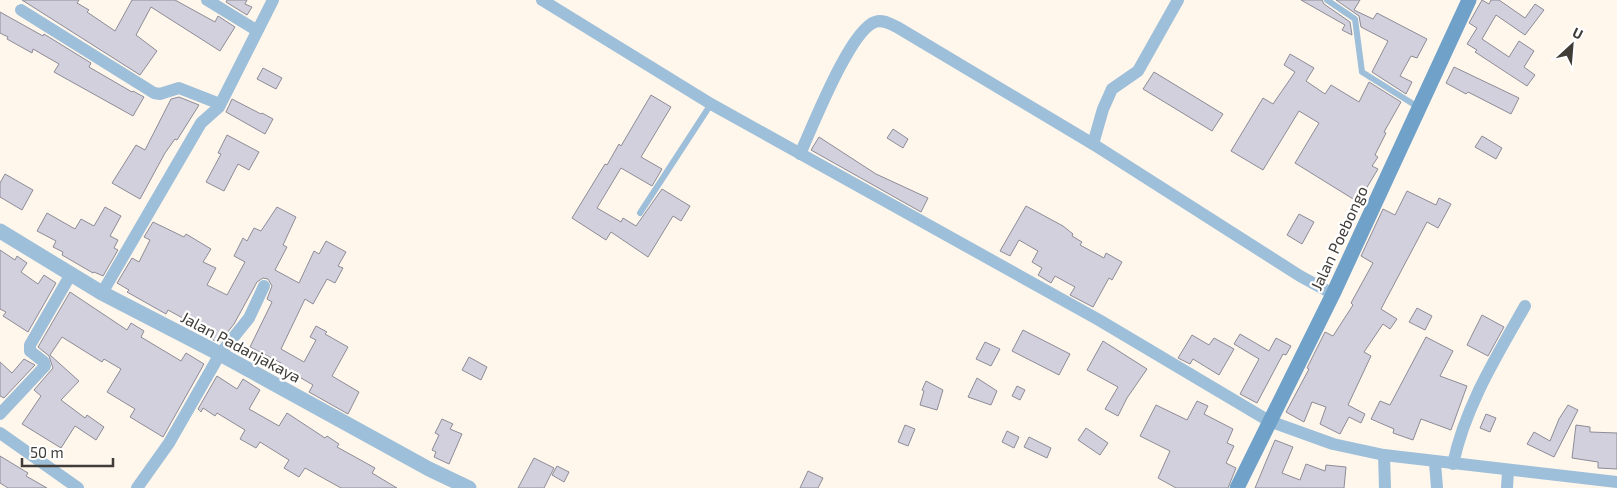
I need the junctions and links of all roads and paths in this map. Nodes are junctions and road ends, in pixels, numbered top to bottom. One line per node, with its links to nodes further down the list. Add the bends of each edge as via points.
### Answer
1 (207, 0): 8 (street)
2 (273, 0): 8 (street)
3 (542, 0): 10 (street)
4 (1178, 0): 12 (street, via 1138,70 1112,89)
5 (1327, 0): 11 (lane, via 1354,19 1362,72)
6 (1468, 0): 11 (main road, Jalan Poebongo)
7 (21, 10): 9 (street, via 154,93 179,88)
8 (256, 30): 9 (street)
9 (220, 104): 18 (street, via 201,123)
10 (710, 104): 13 (street); 14 (lane)
11 (1418, 107): 19 (main road, Jalan Poebongo)
12 (1093, 144): 13 (street, via 897,27 876,21 864,29 849,50); 19 (street)
13 (800, 154): 23 (street, via 1099,320)
14 (640, 213)
15 (0, 231): 16 (street, Jalan Padanjakaya)
16 (71, 274): 18 (street, Jalan Padanjakaya); 22 (street, via 30,345 30,351 45,366)
17 (264, 286): 21 (street, via 249,318)
18 (102, 293): 21 (street, Jalan Padanjakaya)
19 (1333, 294): 23 (main road, Jalan Poebongo)
20 (1525, 306): 27 (street, via 1470,408)
21 (220, 354): 32 (street, via 169,442); 33 (street, Jalan Padanjakaya)
22 (0, 414)
23 (1269, 421): 25 (street, via 1333,444); 34 (main road, Jalan Poebongo)
24 (0, 433): 31 (street)
25 (1384, 455): 26 (street); 35 (street)
26 (1435, 463): 27 (street); 36 (street)
27 (1453, 464): 28 (street)
28 (1508, 471): 29 (street); 37 (street)
29 (1576, 482): 30 (street)
30 (1617, 482)
31 (78, 488)
32 (137, 488)
33 (469, 488)
34 (1237, 488)
35 (1385, 488)
36 (1437, 488)
37 (1507, 488)

